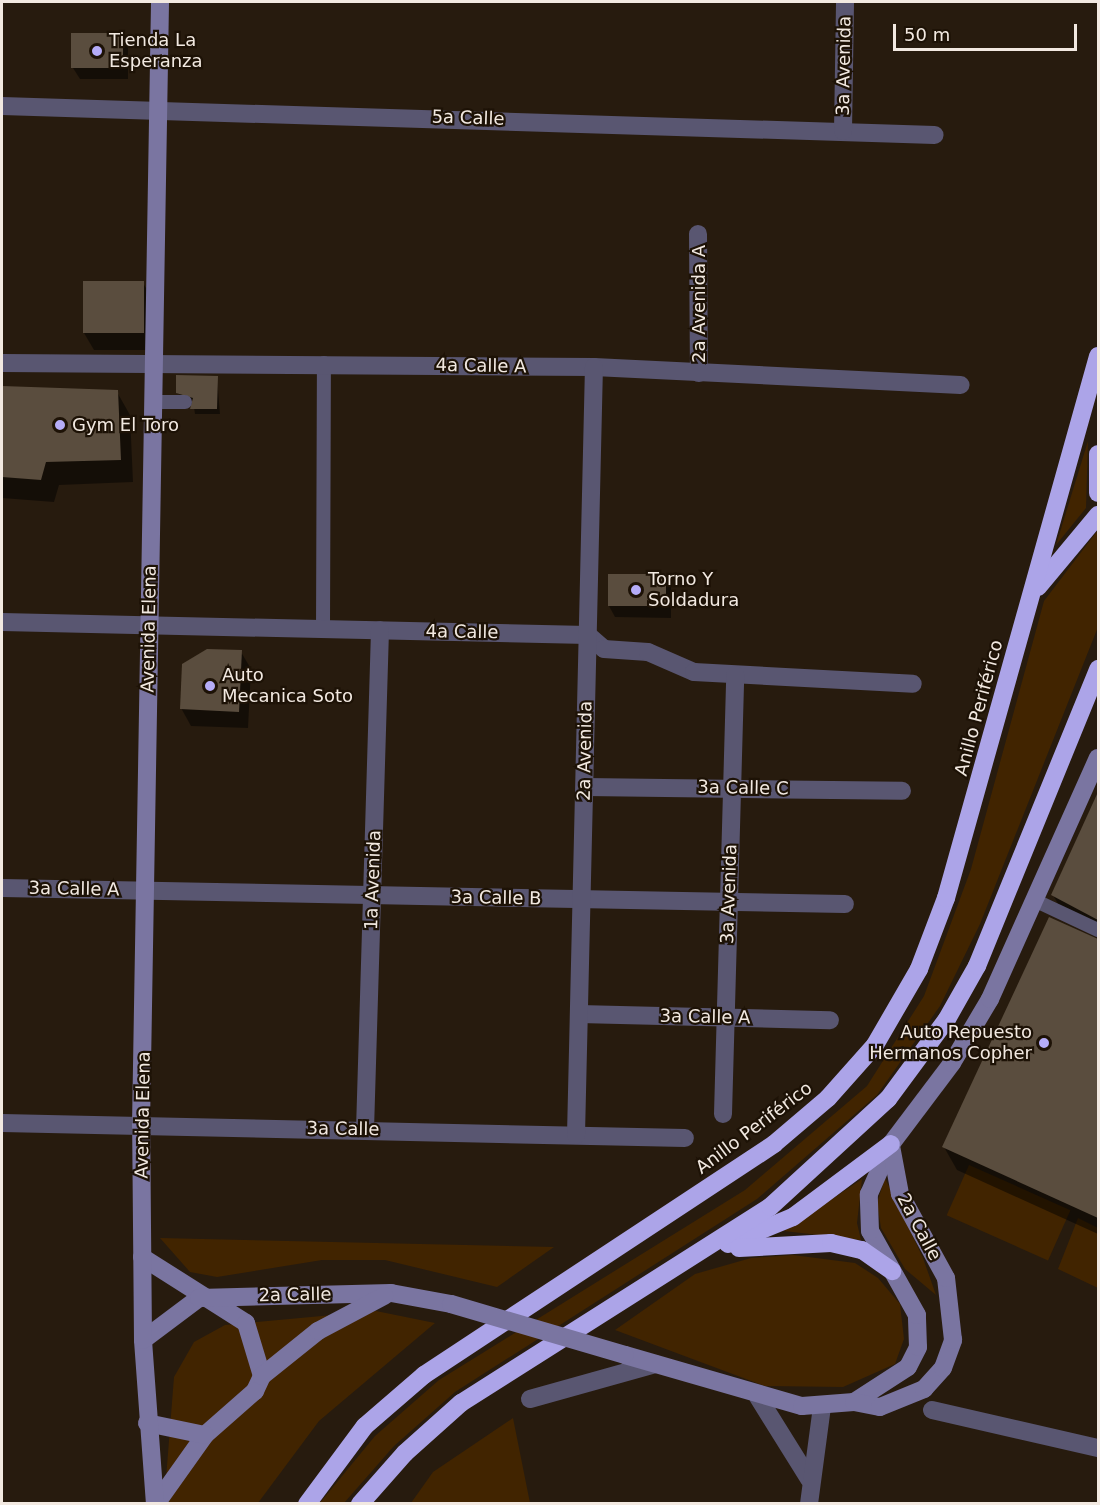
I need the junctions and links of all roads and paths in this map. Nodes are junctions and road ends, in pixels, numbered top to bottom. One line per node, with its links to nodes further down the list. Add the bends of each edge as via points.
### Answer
1 (160, 2): 4 (main road, Avenida Elena)
2 (845, 2): 5 (street, 3a Avenida)
3 (2, 106): 4 (street, 5a Calle)
4 (158, 108): 5 (street, 5a Calle); 9 (main road, Avenida Elena)
5 (843, 131): 6 (street, 5a Calle)
6 (935, 135)
7 (698, 234): 13 (street, 2a Avenida A)
8 (1098, 356): 20 (highway, Anillo Periférico)
9 (154, 362): 10 (street, 4a Calle A); 11 (street, 4a Calle A, via 209,368); 15 (main road, Avenida Elena)
10 (2, 363)
11 (324, 363): 12 (street, 4a Calle A); 23 (lane)
12 (594, 367): 13 (street, 4a Calle A); 25 (street, 2a Avenida)
13 (699, 373): 14 (street, 4a Calle A)
14 (961, 385)
15 (153, 402): 16 (lane); 22 (main road, Avenida Elena)
16 (185, 402)
17 (1098, 454): 18 (highway)
18 (1098, 493)
19 (1098, 515): 20 (highway)
20 (1032, 594): 69 (highway, Anillo Periférico, via 946,898 919,969 875,1045 828,1098 774,1144 424,1375 365,1426)
21 (2, 622): 22 (street, 4a Calle)
22 (148, 624): 23 (street, 4a Calle); 34 (main road, Avenida Elena)
23 (323, 629): 24 (street, 4a Calle)
24 (380, 630): 25 (street, 4a Calle); 35 (street, 1a Avenida)
25 (588, 635): 27 (street, 4a Calle, via 604,649 648,652 686,670); 30 (street, 2a Avenida)
26 (1098, 669): 52 (highway, via 991,934 947,1019 888,1099 843,1144 770,1207)
27 (735, 675): 28 (street, 4a Calle); 31 (street, 3a Avenida)
28 (913, 684)
29 (1098, 758): 37 (main road)
30 (585, 787): 31 (street, 3a Calle C); 36 (street, 2a Avenida)
31 (732, 788): 32 (street, 3a Calle C); 38 (street, 3a Avenida)
32 (902, 791)
33 (2, 888): 34 (street, 3a Calle A)
34 (147, 890): 35 (street, 3a Calle B); 46 (main road, Avenida Elena)
35 (373, 895): 36 (street, 3a Calle B); 47 (street, 1a Avenida)
36 (582, 900): 38 (street, 3a Calle B); 41 (street, 2a Avenida)
37 (1034, 900): 40 (lane); 50 (main road, via 958,1054)
38 (729, 903): 39 (street, 3a Calle B); 42 (street, 3a Avenida)
39 (845, 904)
40 (1098, 930)
41 (579, 1014): 42 (street, 3a Calle A); 48 (street, 2a Avenida)
42 (726, 1017): 43 (street, 3a Calle A); 44 (street, 3a Avenida)
43 (830, 1020)
44 (723, 1114)
45 (2, 1123): 46 (street, 3a Calle)
46 (141, 1125): 47 (street, 3a Calle); 51 (main road, Avenida Elena)
47 (365, 1130): 48 (street, 3a Calle)
48 (576, 1135): 49 (street, 3a Calle)
49 (685, 1138)
50 (891, 1144): 52 (highway, via 793,1217); 53 (main road, 2a Calle, via 867,1205 870,1231); 61 (main road, 2a Calle, via 900,1194 946,1278 953,1340 943,1368 924,1389 880,1407)
51 (142, 1257): 55 (main road); 56 (main road, Avenida Elena)
52 (690, 1259): 53 (highway, via 766,1244 815,1242 862,1250); 70 (highway, via 461,1403 405,1453)
53 (892, 1270): 61 (main road, 2a Calle, via 914,1304 918,1347 893,1382)
54 (391, 1293): 55 (main road, 2a Calle); 57 (main road, 2a Calle, bridge, via 452,1305); 58 (main road, 2a Calle, via 318,1331)
55 (199, 1298): 56 (main road); 58 (main road, via 246,1323)
56 (143, 1340): 64 (main road, Avenida Elena)
57 (655, 1364): 59 (main road, 2a Calle); 60 (street)
58 (262, 1376): 65 (main road, Avenida Elena, via 255,1391)
59 (758, 1397): 62 (main road, 2a Calle); 67 (street)
60 (530, 1399)
61 (854, 1402): 62 (main road, 2a Calle)
62 (822, 1406): 67 (street)
63 (932, 1410): 66 (street)
64 (147, 1423): 65 (main road); 68 (main road, Avenida Elena)
65 (205, 1434): 68 (main road, Avenida Elena)
66 (1098, 1448)
67 (809, 1479): 71 (street)
68 (155, 1503)
69 (308, 1503)
70 (360, 1503)
71 (809, 1503)

